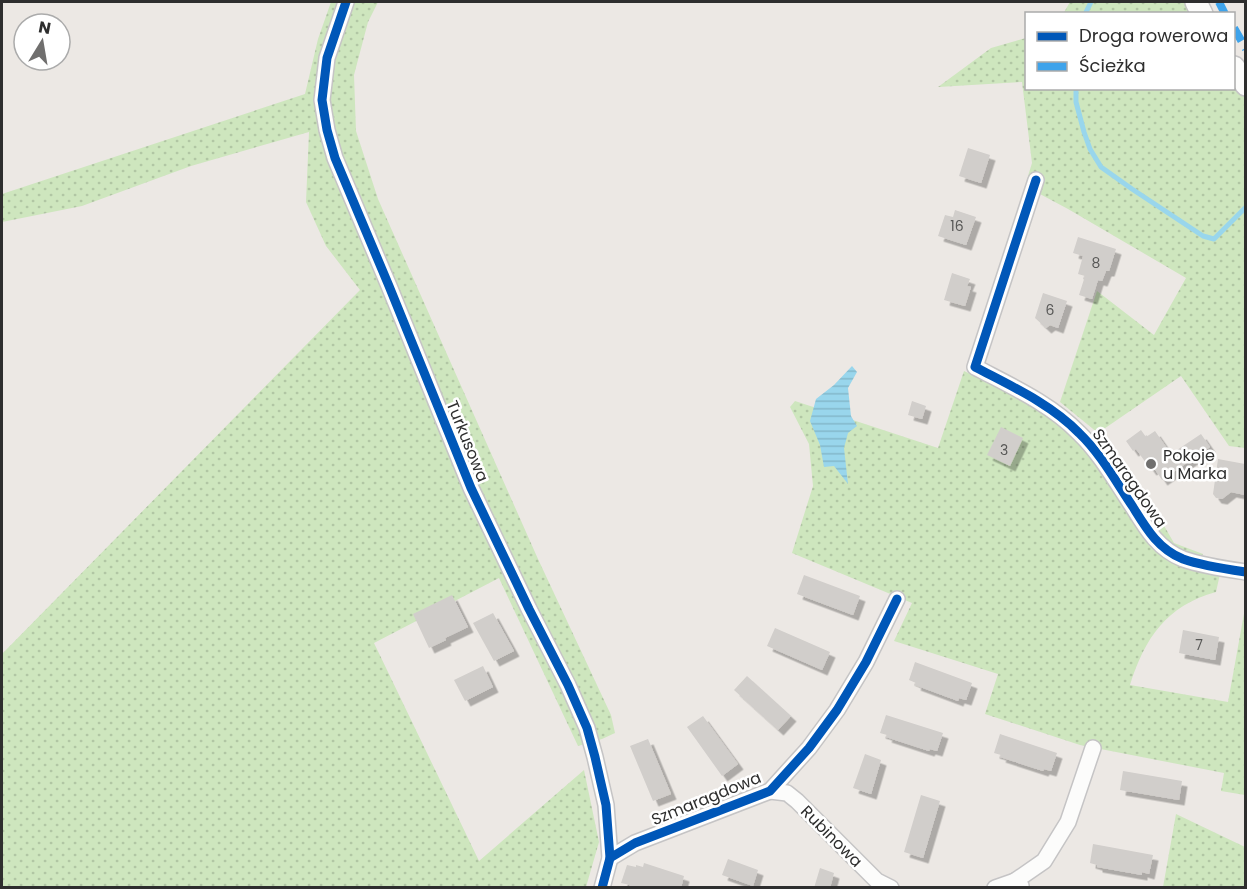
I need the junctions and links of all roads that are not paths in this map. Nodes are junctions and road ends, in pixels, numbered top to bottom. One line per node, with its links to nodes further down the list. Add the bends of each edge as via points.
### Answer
1 (346, 2): 9 (street, Turkusowa, via 327,58 322,100 335,158 471,488 587,728 606,806)
2 (1235, 70): 3 (main road)
3 (1245, 85)
4 (1036, 180): 5 (street, Szmaragdowa, via 975,367 1045,406 1080,433 1163,548 1182,559)
5 (1245, 572)
6 (897, 599): 8 (street, Szmaragdowa, via 837,710)
7 (1093, 748): 10 (street, via 1068,822 1044,861)
8 (770, 791): 9 (street, Szmaragdowa, via 635,843); 12 (street, Rubinowa, via 787,793 797,801 878,881)
9 (610, 858): 11 (street, Turkusowa)
10 (1019, 884): 13 (street)
11 (602, 888)
12 (891, 888)
13 (995, 888)

